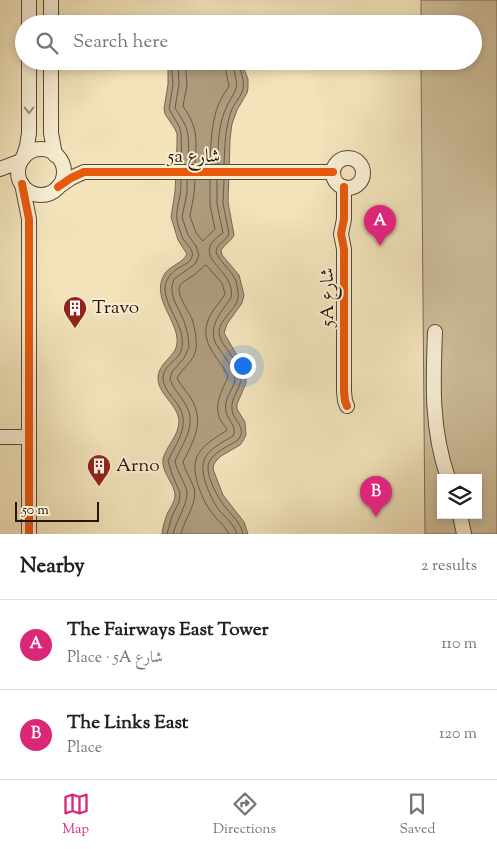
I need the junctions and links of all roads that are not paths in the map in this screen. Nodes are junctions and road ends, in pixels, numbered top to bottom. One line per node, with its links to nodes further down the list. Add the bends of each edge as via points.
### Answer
1 (29, 0): 3 (street)
2 (52, 0): 4 (street)
3 (29, 15)
4 (51, 15)
5 (29, 70): 8 (street, one-way to 8, via 29,133)
6 (51, 70): 7 (street, via 50,133)
7 (57, 156): 8 (street, via 42,149 28,153); 10 (street, 5a شارع); 15 (street, via 62,163 63,176)
8 (22, 159): 9 (street); 13 (street, via 18,171)
9 (0, 169)
10 (84, 172): 11 (street, 5a شارع); 15 (street, 5a شارع)
11 (333, 172): 14 (street, via 336,182); 14 (street, via 337,163 345,158 359,163 363,173 359,183)
12 (0, 175): 13 (street)
13 (21, 183): 15 (street, via 26,190 40,195); 16 (street)
14 (344, 187): 18 (street, 5A شارع, via 341,234 344,249 344,401)
15 (56, 189): 16 (street, via 39,204)
16 (29, 219): 19 (street)
17 (435, 332): 21 (street, via 434,409)
18 (347, 406)
19 (29, 436): 20 (street); 23 (street)
20 (0, 437)
21 (447, 474)
22 (461, 519): 24 (street)
23 (29, 534)
24 (464, 534)

